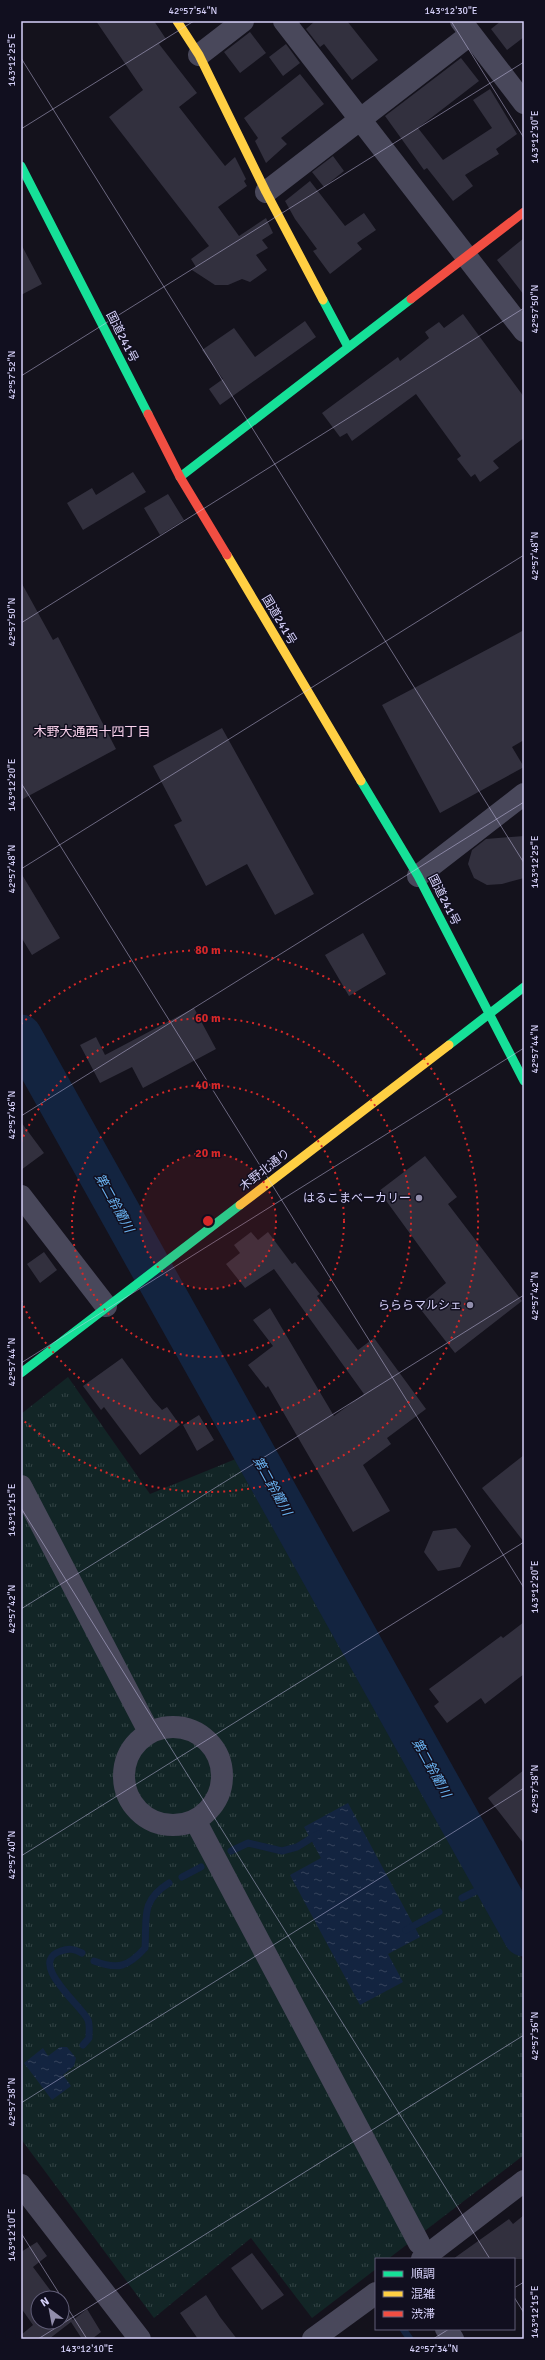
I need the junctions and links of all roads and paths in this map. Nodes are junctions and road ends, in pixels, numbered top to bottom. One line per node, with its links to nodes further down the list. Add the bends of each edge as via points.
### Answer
1 (177, 21): 5 (main road)
2 (243, 21): 5 (street)
3 (284, 21): 7 (street)
4 (466, 27): 6 (street); 7 (street)
5 (199, 54): 9 (main road)
6 (521, 93)
7 (360, 119): 9 (street); 11 (street)
8 (21, 166): 14 (main road, 国道241号)
9 (266, 192): 13 (main road)
10 (524, 212): 11 (main road)
11 (466, 256): 12 (street); 13 (main road)
12 (524, 331)
13 (348, 347): 14 (main road)
14 (180, 477): 16 (main road, 国道241号)
15 (524, 794): 16 (street)
16 (418, 876): 18 (main road, 国道241号)
17 (524, 987): 18 (main road, 木野北通り)
18 (490, 1014): 19 (main road, 国道241号); 21 (main road, 木野北通り)
19 (524, 1082)
20 (21, 1196): 21 (street)
21 (106, 1306): 22 (main road, 木野北通り)
22 (21, 1373)
23 (21, 1486): 24 (street)
24 (149, 1732): 25 (street, via 136,1743 127,1757 124,1774 126,1791 134,1806 146,1817 162,1824 179,1825); 25 (street, via 168,1726 188,1728 205,1738 217,1752 223,1772 220,1791 211,1808)
25 (195, 1820): 28 (street)
26 (524, 2181): 28 (street)
27 (21, 2185): 31 (street)
28 (420, 2251)
29 (375, 2295): 32 (street)
30 (447, 2330): 33 (street)
31 (140, 2339)
32 (313, 2339)
33 (453, 2339)

